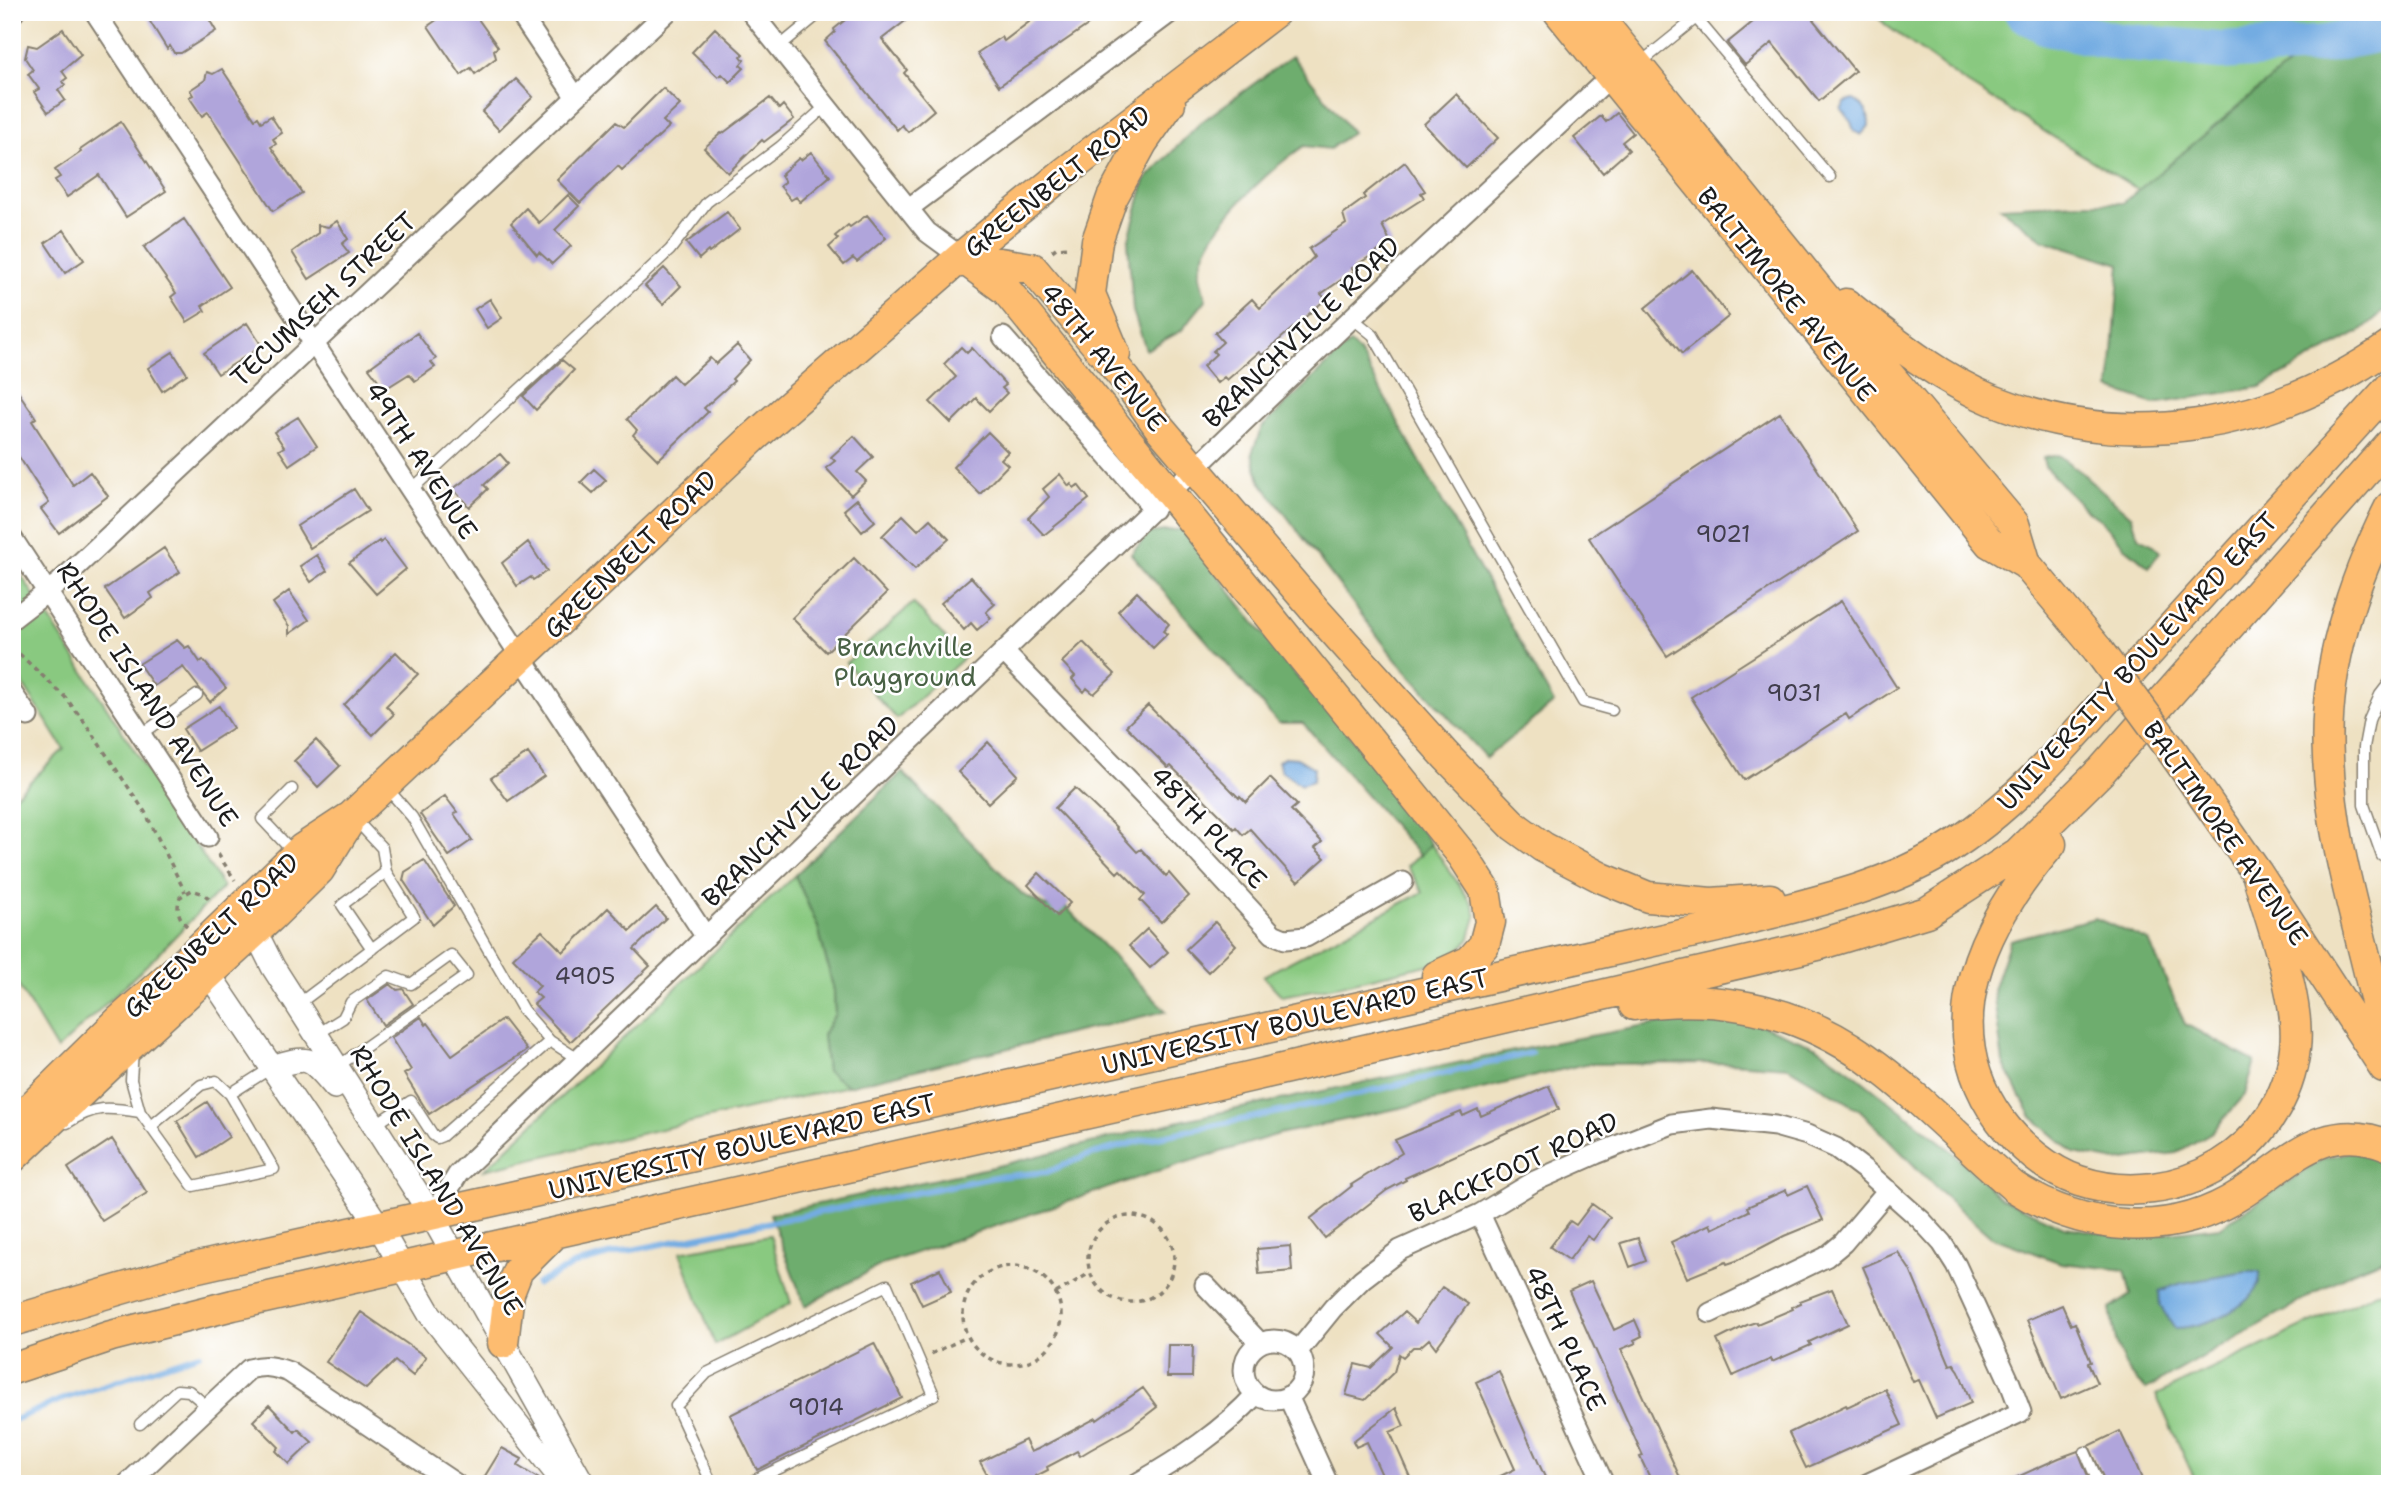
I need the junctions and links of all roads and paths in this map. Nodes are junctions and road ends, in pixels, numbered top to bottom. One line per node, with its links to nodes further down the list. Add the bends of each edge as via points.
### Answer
1 (95, 12): 24 (street, 49TH AVENUE)
2 (519, 12): 14 (street)
3 (667, 12): 14 (street, TECUMSEH STREET)
4 (751, 12): 11 (street, 48TH AVENUE)
5 (821, 12): 11 (lane)
6 (1171, 12): 17 (street)
7 (1275, 12): 13 (main road, GREENBELT ROAD)
8 (1559, 12): 12 (main road, BALTIMORE AVENUE)
9 (1594, 12): 12 (main road, BALTIMORE AVENUE)
10 (1693, 15): 12 (lane); 16 (lane)
11 (780, 46): 15 (street, 48TH AVENUE)
12 (1623, 71): 21 (main road, BALTIMORE AVENUE); 22 (street, BRANCHVILLE ROAD); 35 (main road, BALTIMORE AVENUE, via 1990,543)
13 (1186, 79): 20 (main road, GREENBELT ROAD); 26 (main road, via 1142,143 1112,198 1097,241 1090,294)
14 (575, 96): 24 (street, TECUMSEH STREET)
15 (827, 105): 17 (street, 48TH AVENUE); 30 (lane, via 708,202 670,250)
16 (1830, 177)
17 (909, 208): 20 (street, 48TH AVENUE, via 927,232)
18 (1084, 245): 19 (path)
19 (1050, 253)
20 (961, 257): 26 (main road, 48TH AVENUE, via 1032,268); 31 (main road, 48TH AVENUE, via 1006,290); 40 (main road, GREENBELT ROAD, via 753,438)
21 (1806, 275): 25 (main road, via 1913,356 1990,400 2086,425 2179,428 2236,417 2331,383); 35 (main road, BALTIMORE AVENUE, via 2014,524)
22 (1352, 318): 29 (street, BRANCHVILLE ROAD); 44 (lane, via 1373,335 1583,702)
23 (1003, 337): 31 (street)
24 (315, 345): 30 (street, 49TH AVENUE); 36 (street, TECUMSEH STREET)
25 (2390, 346)
26 (1126, 380): 29 (main road, 48TH AVENUE)
27 (2390, 387): 57 (main road, UNIVERSITY BOULEVARD EAST, via 2063,747 1983,826 1903,873)
28 (2390, 444): 34 (main road, UNIVERSITY BOULEVARD EAST)
29 (1195, 469): 31 (street, BRANCHVILLE ROAD); 57 (main road, 48TH AVENUE, via 1446,757 1514,826 1544,847 1648,897 1711,903)
30 (411, 490): 40 (street, 49TH AVENUE)
31 (1162, 500): 39 (street, BRANCHVILLE ROAD); 64 (main road, 48TH AVENUE, via 1463,856 1485,890 1490,922 1484,945 1470,961 1408,986)
32 (2390, 507): 70 (main road, via 2357,583 2335,662 2328,756 2339,855)
33 (12, 538): 36 (street, RHODE ISLAND AVENUE)
34 (2295, 551): 54 (main road, via 2189,684 2023,877 1986,943 1969,1001 1971,1058 1991,1108 2010,1133 2056,1170 2104,1187 2134,1189 2188,1180 2235,1156 2270,1117 2292,1068 2296,1018); 65 (main road, UNIVERSITY BOULEVARD EAST, via 2102,770 2018,853 1927,912 1818,945)
35 (2026, 564): 54 (main road, BALTIMORE AVENUE, bridge, via 2098,650)
36 (48, 592): 37 (street, TECUMSEH STREET); 46 (street, RHODE ISLAND AVENUE)
37 (12, 620)
38 (12, 647): 56 (path, via 83,720 145,812)
39 (1004, 652): 55 (street, 48TH PLACE, via 1273,934 1285,939 1306,937); 60 (street, BRANCHVILLE ROAD)
40 (522, 658): 47 (main road, GREENBELT ROAD); 60 (street, 49TH AVENUE)
41 (2390, 682): 52 (lane, via 2369,720 2364,747 2364,805)
42 (12, 693): 45 (street)
43 (197, 695): 46 (lane)
44 (1612, 710)
45 (28, 716)
46 (142, 734): 50 (street, RHODE ISLAND AVENUE)
47 (385, 785): 49 (main road, GREENBELT ROAD); 67 (lane, via 412,817 523,1010)
48 (292, 789): 51 (lane, via 262,819)
49 (352, 816): 51 (main road, GREENBELT ROAD); 53 (lane, via 382,848); 59 (main road, via 319,870)
50 (208, 837): 59 (path, RHODE ISLAND AVENUE)
51 (296, 855): 59 (main road, GREENBELT ROAD)
52 (2382, 856)
53 (386, 872): 61 (lane, via 414,916); 61 (lane, via 342,905)
54 (2256, 873): 73 (main road, BALTIMORE AVENUE)
55 (1403, 882)
56 (185, 892): 58 (path, via 204,894); 62 (path, via 177,904)
57 (1844, 893): 64 (main road, UNIVERSITY BOULEVARD EAST, via 1713,928)
58 (212, 901)
59 (244, 906): 62 (main road, GREENBELT ROAD); 63 (street, RHODE ISLAND AVENUE)
60 (706, 937): 69 (street, BRANCHVILLE ROAD)
61 (372, 948): 63 (lane)
62 (193, 954): 68 (main road); 71 (street); 76 (main road, GREENBELT ROAD)
63 (297, 1005): 66 (street, RHODE ISLAND AVENUE)
64 (1286, 1022): 83 (main road, UNIVERSITY BOULEVARD EAST)
65 (1453, 1029): 79 (main road, via 1670,1000 1733,1003 1786,1016 1866,1058 2023,1193 2083,1219 2112,1223 2163,1224 2210,1210 2240,1195 2301,1150 2324,1142 2343,1137); 85 (main road, UNIVERSITY BOULEVARD EAST)
66 (316, 1035): 72 (street, RHODE ISLAND AVENUE); 72 (lane, via 343,1018 351,1002 389,976 411,984 451,955 467,975)
67 (550, 1041): 69 (lane); 78 (lane, via 442,1136 433,1135 411,1101)
68 (134, 1042): 75 (lane, via 131,1080); 80 (main road)
69 (578, 1059): 83 (street, BRANCHVILLE ROAD, via 458,1174)
70 (2390, 1065)
71 (272, 1067): 74 (lane); 78 (street, via 298,1059 314,1062); 84 (street)
72 (336, 1067): 78 (street, RHODE ISLAND AVENUE)
73 (2390, 1076)
74 (230, 1094): 77 (lane, via 216,1081 201,1085); 77 (lane, via 274,1169 193,1186)
75 (139, 1112): 77 (lane); 80 (lane, via 106,1107 84,1112)
76 (12, 1126)
77 (150, 1127)
78 (377, 1131): 83 (street, RHODE ISLAND AVENUE)
79 (2390, 1146)
80 (12, 1158)
81 (1888, 1190): 82 (street, BLACKFOOT ROAD, via 1836,1148 1807,1135 1775,1126 1711,1119 1672,1124 1597,1154 1535,1181); 91 (street, via 1826,1257); 113 (street, BLACKFOOT ROAD, via 1942,1243 1956,1265 2021,1412)
82 (1480, 1214): 96 (street, BLACKFOOT ROAD, via 1400,1250 1362,1279); 112 (street, 48TH PLACE)
83 (432, 1216): 84 (main road, UNIVERSITY BOULEVARD EAST); 86 (street, RHODE ISLAND AVENUE)
84 (377, 1226): 87 (street); 92 (main road, UNIVERSITY BOULEVARD EAST, via 189,1269)
85 (555, 1233): 86 (main road, UNIVERSITY BOULEVARD EAST); 94 (main road, via 517,1270 509,1293)
86 (454, 1255): 87 (main road, UNIVERSITY BOULEVARD EAST); 94 (street, RHODE ISLAND AVENUE)
87 (402, 1267): 98 (main road, UNIVERSITY BOULEVARD EAST, via 111,1336); 106 (street, via 429,1313)
88 (1090, 1273): 88 (path, via 1109,1296 1123,1301 1152,1296 1171,1274 1171,1244 1164,1231 1146,1219 1124,1216 1110,1221 1091,1243); 90 (path)
89 (1205, 1285): 95 (street)
90 (1056, 1293): 93 (path, via 1047,1280 1020,1266 990,1271 977,1280 965,1300 962,1322); 93 (path, via 1061,1308 1058,1331 1046,1351 1033,1360 1011,1364 988,1359)
91 (1710, 1313)
92 (12, 1321)
93 (967, 1337): 97 (path)
94 (503, 1343): 107 (street, RHODE ISLAND AVENUE)
95 (1260, 1343): 96 (street, via 1275,1339); 99 (street, via 1249,1353 1244,1367)
96 (1298, 1351): 100 (street, via 1304,1373 1296,1391)
97 (919, 1359): 108 (lane, via 887,1285 707,1373 676,1406); 109 (lane, via 934,1395)
98 (12, 1369)
99 (1256, 1394): 100 (street, via 1271,1399); 110 (street, via 1176,1462)
100 (1288, 1396): 111 (street)
101 (208, 1407): 102 (lane, via 189,1391 177,1390); 104 (street); 105 (street, via 248,1369 273,1366 289,1372)
102 (140, 1424)
103 (2085, 1452): 114 (lane)
104 (127, 1484)
105 (456, 1484)
106 (565, 1484)
107 (583, 1484)
108 (712, 1484)
109 (746, 1484)
110 (1136, 1484)
111 (1328, 1484)
112 (1604, 1484)
113 (1867, 1484)
114 (2099, 1484)

